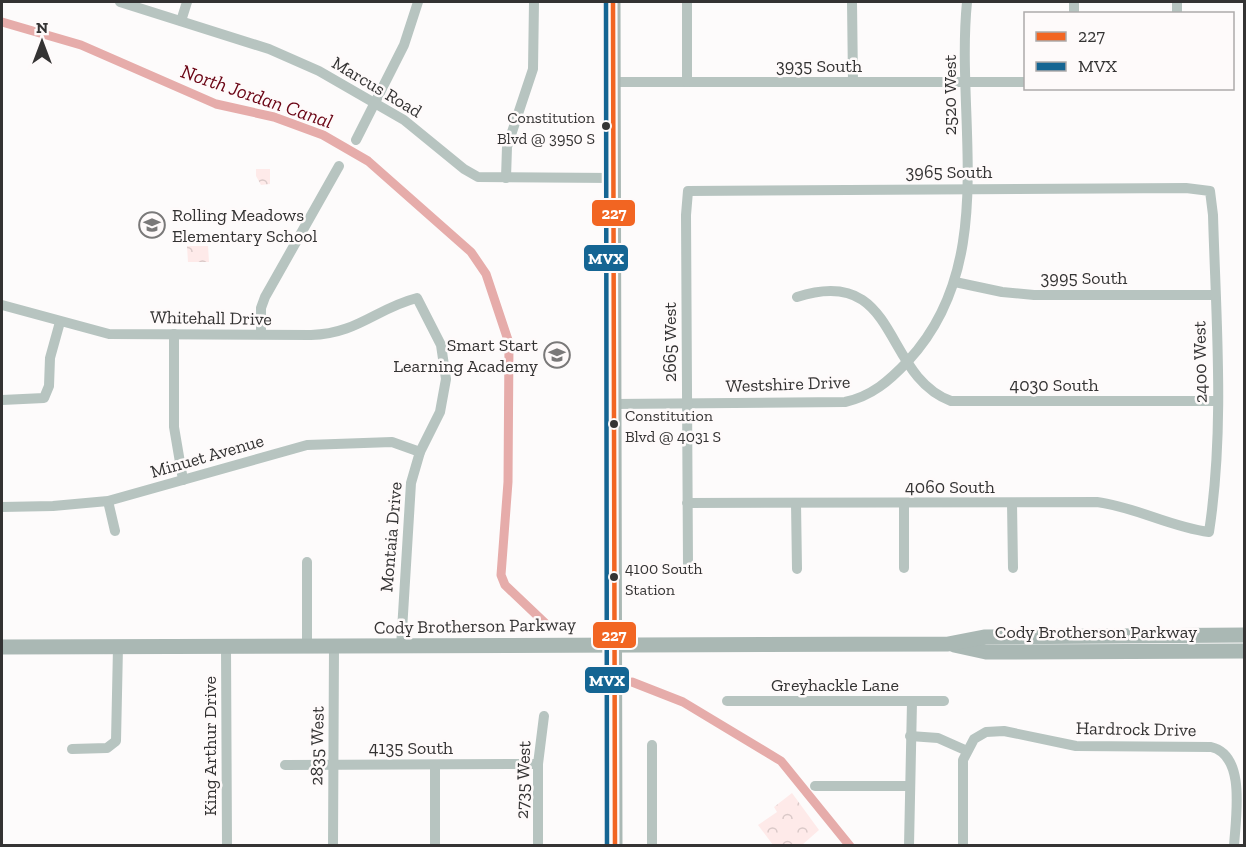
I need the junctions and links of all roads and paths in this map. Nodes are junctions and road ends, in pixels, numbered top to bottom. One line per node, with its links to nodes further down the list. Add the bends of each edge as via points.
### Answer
1 (120, 2): 9 (street, Marcus Road)
2 (187, 2): 9 (street)
3 (418, 2): 15 (street, via 404,45)
4 (534, 2): 18 (street, via 533,69 507,147)
5 (613, 2): 10 (main road)
6 (687, 2): 11 (street)
7 (852, 2): 12 (street)
8 (967, 2): 13 (street, 2520 West)
9 (181, 21): 15 (street, Marcus Road, via 293,59)
10 (613, 82): 11 (street, 3935 South); 19 (main road)
11 (687, 82): 12 (street, 3935 South)
12 (853, 82): 13 (street, 3935 South)
13 (966, 82): 14 (street, 3935 South); 20 (street, 2520 West)
14 (1024, 82)
15 (375, 103): 16 (street); 18 (street, Marcus Road, via 404,120 468,172 483,178)
16 (356, 140)
17 (339, 166): 30 (street, via 265,297)
18 (506, 178): 19 (street, Marcus Road)
19 (613, 178): 35 (main road)
20 (967, 189): 21 (street, 3965 South); 22 (street, 3965 South); 23 (street, Westshire Drive)
21 (688, 191): 34 (street, 2665 West)
22 (1210, 191): 24 (street, 2400 West)
23 (955, 282): 24 (street, 3995 South, via 1019,294); 31 (street, Westshire Drive, via 936,325)
24 (1215, 295): 33 (street, 2400 West)
25 (797, 297): 31 (street, 4030 South, via 835,291 863,298)
26 (417, 298): 30 (street, Whitehall Drive, via 338,332); 36 (street, Montaia Drive, via 441,345 446,379 440,412)
27 (2, 305): 28 (street, Whitehall Drive)
28 (60, 322): 29 (street, Whitehall Drive, via 109,334); 32 (street, via 44,398)
29 (174, 334): 30 (street, Whitehall Drive); 37 (street, via 174,427)
30 (261, 334)
31 (908, 361): 33 (street, 4030 South, via 927,388 951,401); 34 (street, Westshire Drive, via 879,389 845,402)
32 (2, 400)
33 (1218, 400): 45 (street, 2400 West)
34 (687, 403): 35 (street, Westshire Drive); 39 (street, 2665 West)
35 (613, 404): 52 (main road)
36 (420, 452): 37 (street, Minuet Avenue, via 392,442 307,445); 59 (street, Montaia Drive, via 410,494)
37 (183, 480): 38 (street, Minuet Avenue)
38 (108, 501): 43 (street, Minuet Avenue); 44 (street)
39 (687, 503): 40 (street, 4060 South); 47 (street, 2665 West)
40 (796, 503): 41 (street, 4060 South); 50 (street)
41 (904, 503): 42 (street, 4060 South); 48 (street)
42 (1012, 503): 45 (street, 4060 South, via 1117,505 1185,529); 49 (street)
43 (2, 507)
44 (115, 531)
45 (1209, 532)
46 (307, 562): 57 (street)
47 (687, 566)
48 (904, 568)
49 (1013, 568)
50 (797, 569)
51 (1245, 635): 53 (main road, Cody Brotherson Parkway, via 984,637)
52 (612, 643): 53 (main road, Cody Brotherson Parkway); 59 (main road, Cody Brotherson Parkway); 79 (main road)
53 (948, 644): 60 (main road, Cody Brotherson Parkway, via 986,652)
54 (226, 646): 56 (main road, Cody Brotherson Parkway); 57 (main road, Cody Brotherson Parkway); 75 (street, King Arthur Drive)
55 (2, 647): 56 (main road, Cody Brotherson Parkway)
56 (118, 647): 67 (street, via 118,737 108,748)
57 (308, 647): 58 (main road, Cody Brotherson Parkway)
58 (334, 647): 59 (main road, Cody Brotherson Parkway); 71 (street, 2835 West)
59 (401, 647)
60 (1245, 651)
61 (727, 701): 63 (street, Greyhackle Lane)
62 (944, 701): 63 (street, Greyhackle Lane)
63 (912, 702): 65 (street)
64 (544, 716): 69 (street, 2735 West)
65 (910, 736): 68 (street, via 938,738); 74 (street)
66 (652, 745): 80 (street)
67 (72, 749)
68 (965, 750): 82 (street); 83 (street, Hardrock Drive, via 980,735 999,730 1076,746 1211,747 1224,751 1236,764 1238,777)
69 (538, 764): 72 (street, 4135 South); 78 (street, 2735 West)
70 (285, 765): 71 (street, 4135 South)
71 (333, 765): 72 (street, 4135 South); 76 (street, 2835 West)
72 (435, 765): 77 (street)
73 (815, 786): 74 (street)
74 (910, 786): 81 (street)
75 (227, 846)
76 (333, 846)
77 (435, 846)
78 (538, 846)
79 (615, 846)
80 (652, 846)
81 (909, 846)
82 (963, 846)
83 (1234, 846)

